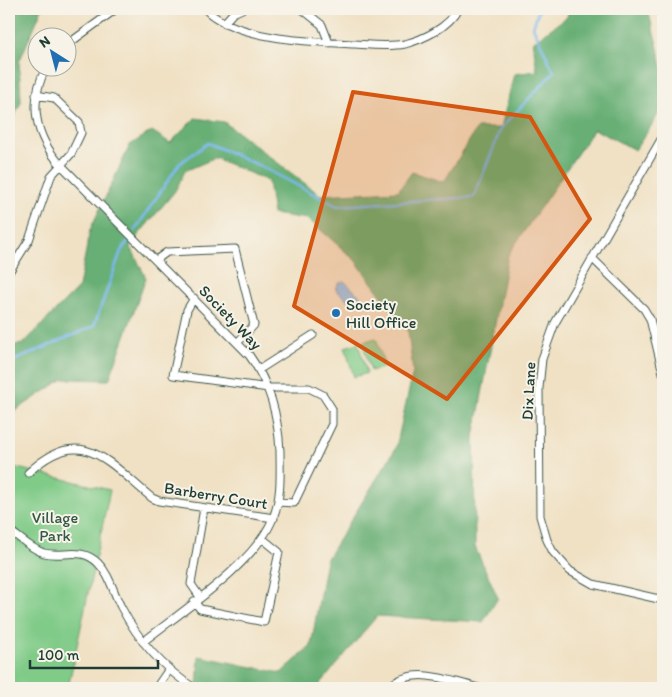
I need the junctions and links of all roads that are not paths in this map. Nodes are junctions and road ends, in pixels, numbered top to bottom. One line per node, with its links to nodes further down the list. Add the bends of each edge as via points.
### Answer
1 (116, 9): 7 (street)
2 (205, 9): 6 (street)
3 (242, 9): 6 (street)
4 (302, 9): 8 (street, via 322,25)
5 (458, 9): 8 (street, via 442,27 404,44)
6 (224, 23): 8 (street, via 290,41)
7 (78, 37)
8 (329, 43)
9 (42, 78): 10 (street, Society Way)
10 (36, 95): 12 (street, Society Way, via 36,121 40,134); 12 (street, via 54,98 81,127 72,154)
11 (663, 136): 13 (street, Dix Lane)
12 (61, 165): 14 (street, Society Way); 15 (street, via 50,176 29,240)
13 (592, 258): 20 (street, via 644,308 650,319); 29 (street, Dix Lane, via 555,323 542,359 539,388 542,527 553,552 581,578 593,584)
14 (156, 260): 16 (street, Society Way); 18 (street, via 167,252 235,249 254,326)
15 (9, 272)
16 (194, 298): 18 (street, Society Way); 21 (street, via 187,310 173,375)
17 (313, 335): 19 (street)
18 (238, 342): 19 (street, Society Way)
19 (260, 369): 21 (street, Society Way)
20 (663, 373)
21 (269, 388): 23 (street, Society Way, via 279,444 281,480); 23 (street, via 317,391 328,401 332,416 330,428 294,503)
22 (28, 473): 24 (street, Barberry Court, via 50,455 82,448 100,456 152,498)
23 (278, 502): 25 (street, Society Way)
24 (204, 508): 25 (street, Barberry Court); 28 (street, via 191,584)
25 (274, 518): 27 (street, Society Way)
26 (9, 530): 30 (street, via 42,552 79,553 96,561)
27 (263, 539): 28 (street, Society Way, via 243,562); 28 (street, via 279,552 264,622 200,609)
28 (197, 599): 30 (street, Society Way)
29 (663, 600)
30 (143, 642): 31 (street)
31 (169, 669): 32 (street); 33 (street)
32 (156, 688)
33 (194, 688)
34 (388, 688): 35 (street, via 401,678 417,675)
35 (479, 688)

